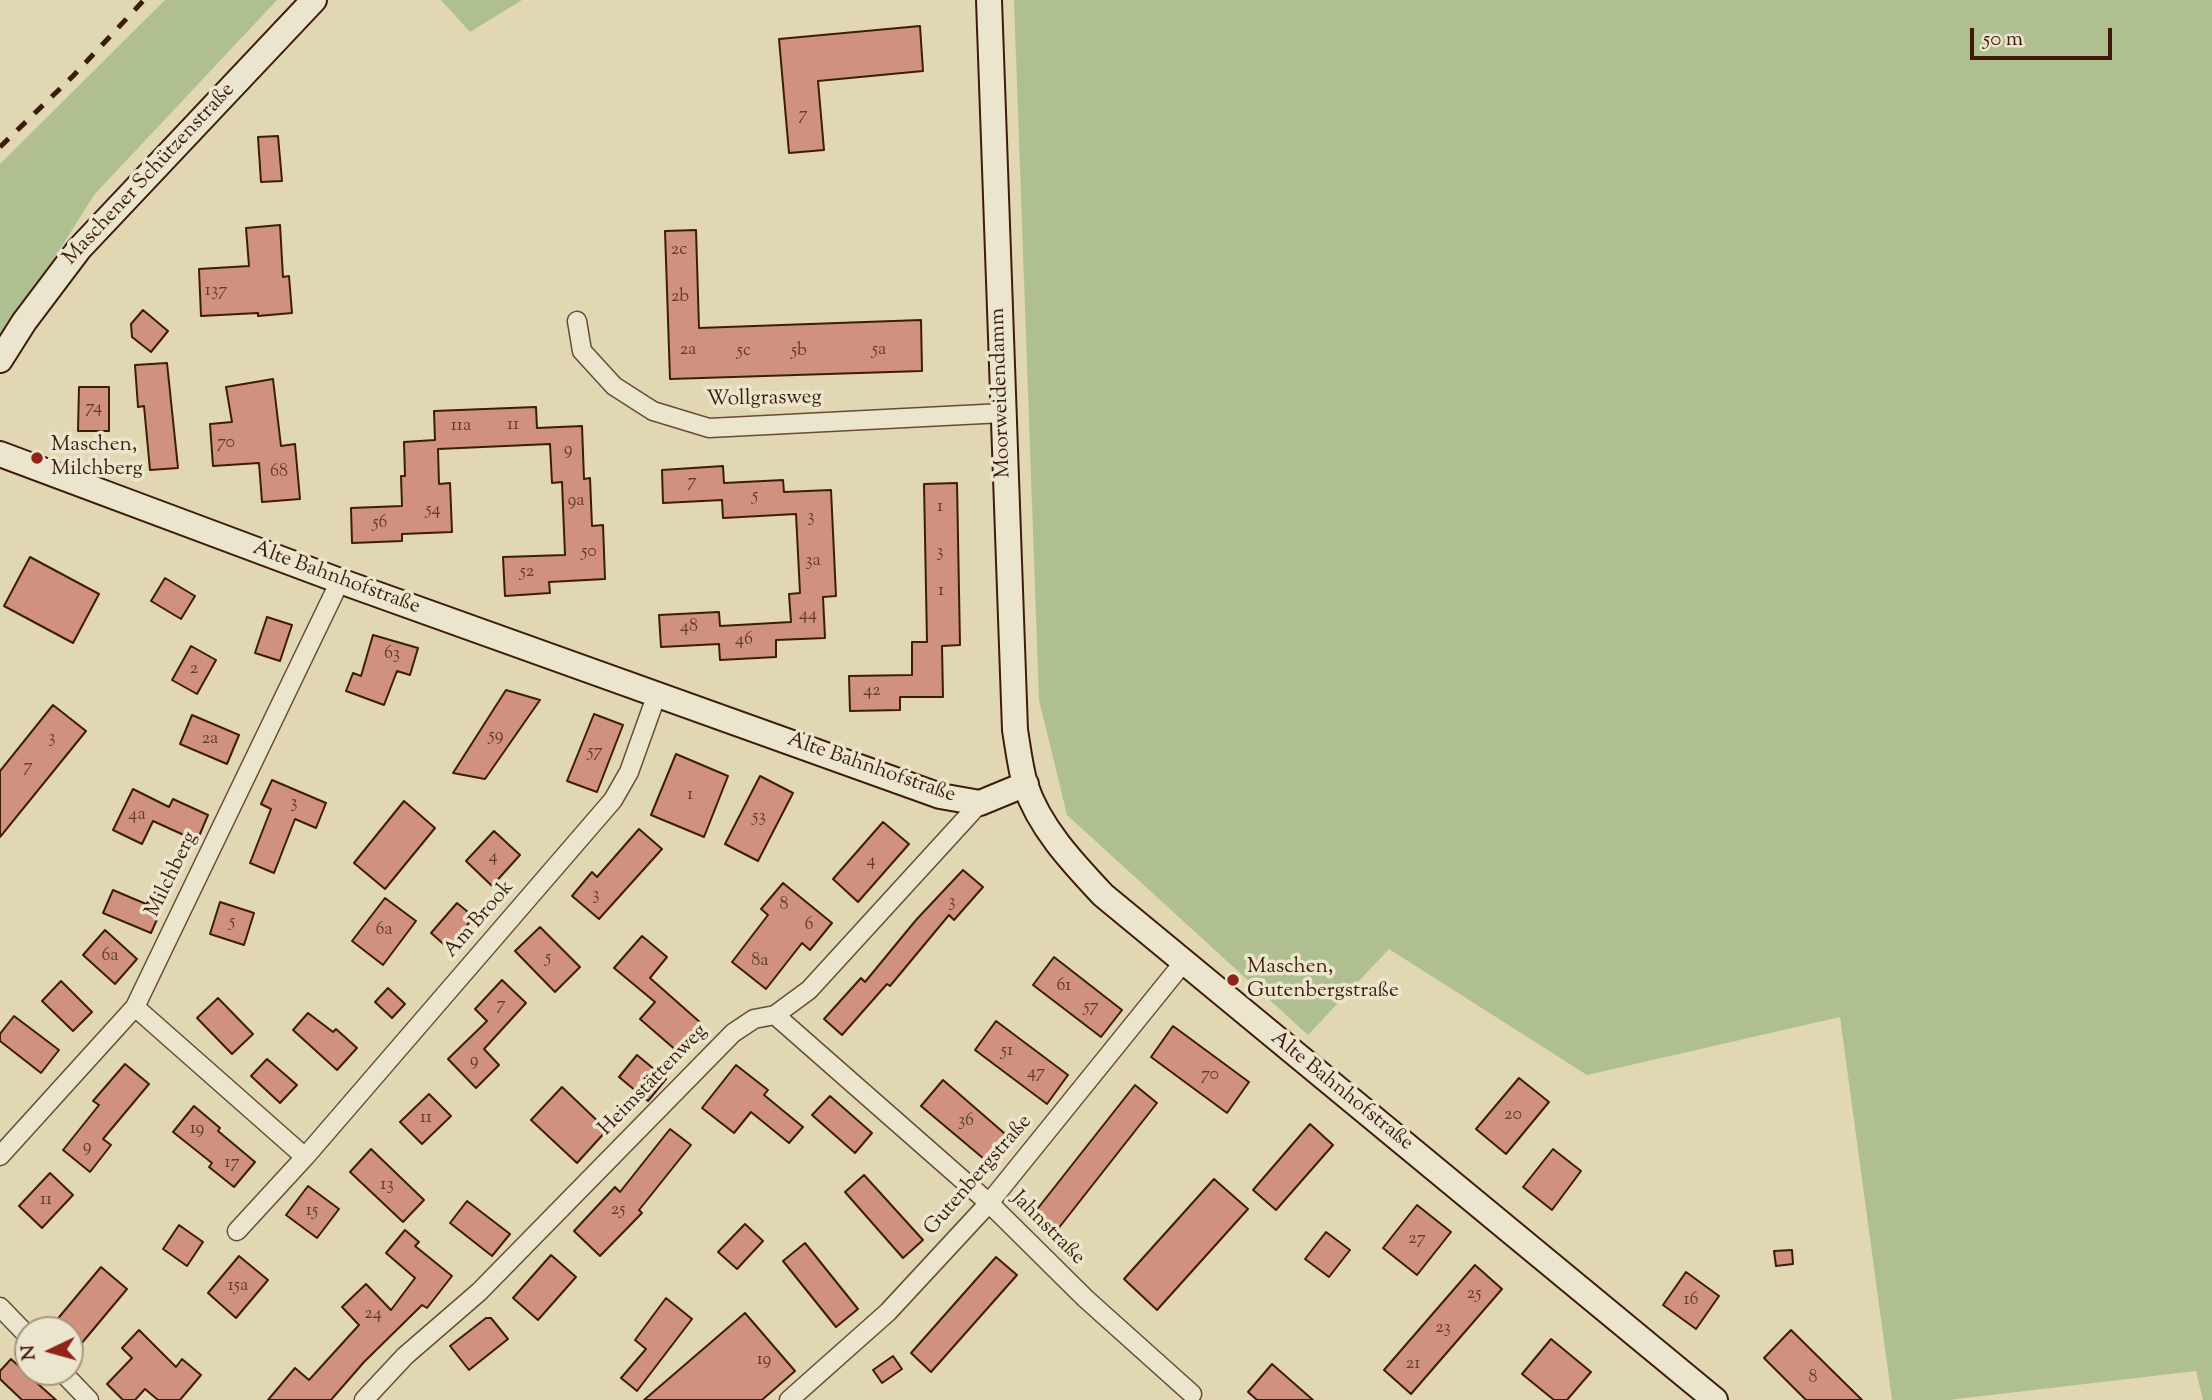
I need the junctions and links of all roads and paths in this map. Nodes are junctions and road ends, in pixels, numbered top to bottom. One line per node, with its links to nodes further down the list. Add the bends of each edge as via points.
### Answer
1 (314, 0): 4 (street, Maschener Schützenstraße, via 79,248)
2 (989, 0): 5 (street, Moorweidendamm)
3 (577, 321): 5 (street, Wollgrasweg, via 582,351 614,386 653,411 709,428)
4 (0, 360)
5 (1003, 413): 9 (street, Moorweidendamm, via 1014,730)
6 (0, 454): 7 (street, Alte Bahnhofstraße)
7 (340, 581): 8 (street, Alte Bahnhofstraße); 12 (street, Milchberg)
8 (657, 694): 10 (street, Alte Bahnhofstraße, via 940,796); 15 (street, Am Brook, via 629,772 613,800)
9 (1026, 784): 10 (street, Alte Bahnhofstraße); 11 (street, Alte Bahnhofstraße, via 1039,817 1071,861 1102,895)
10 (979, 803): 13 (street, Heimstättenweg, via 809,990)
11 (1183, 963): 16 (street, Gutenbergstraße); 25 (street, Alte Bahnhofstraße)
12 (135, 1007): 14 (street, Milchberg); 15 (street)
13 (775, 1014): 16 (street, Jahnstraße); 23 (street, Heimstättenweg, via 754,1019 733,1032 479,1292 405,1356)
14 (0, 1156)
15 (305, 1157): 17 (street, Am Brook)
16 (989, 1203): 21 (street, Jahnstraße); 24 (street, Gutenbergstraße, via 888,1312)
17 (237, 1231)
18 (0, 1307): 19 (street)
19 (14, 1322)
20 (76, 1386): 22 (street)
21 (1192, 1394)
22 (89, 1400)
23 (364, 1400)
24 (789, 1400)
25 (1715, 1400)

